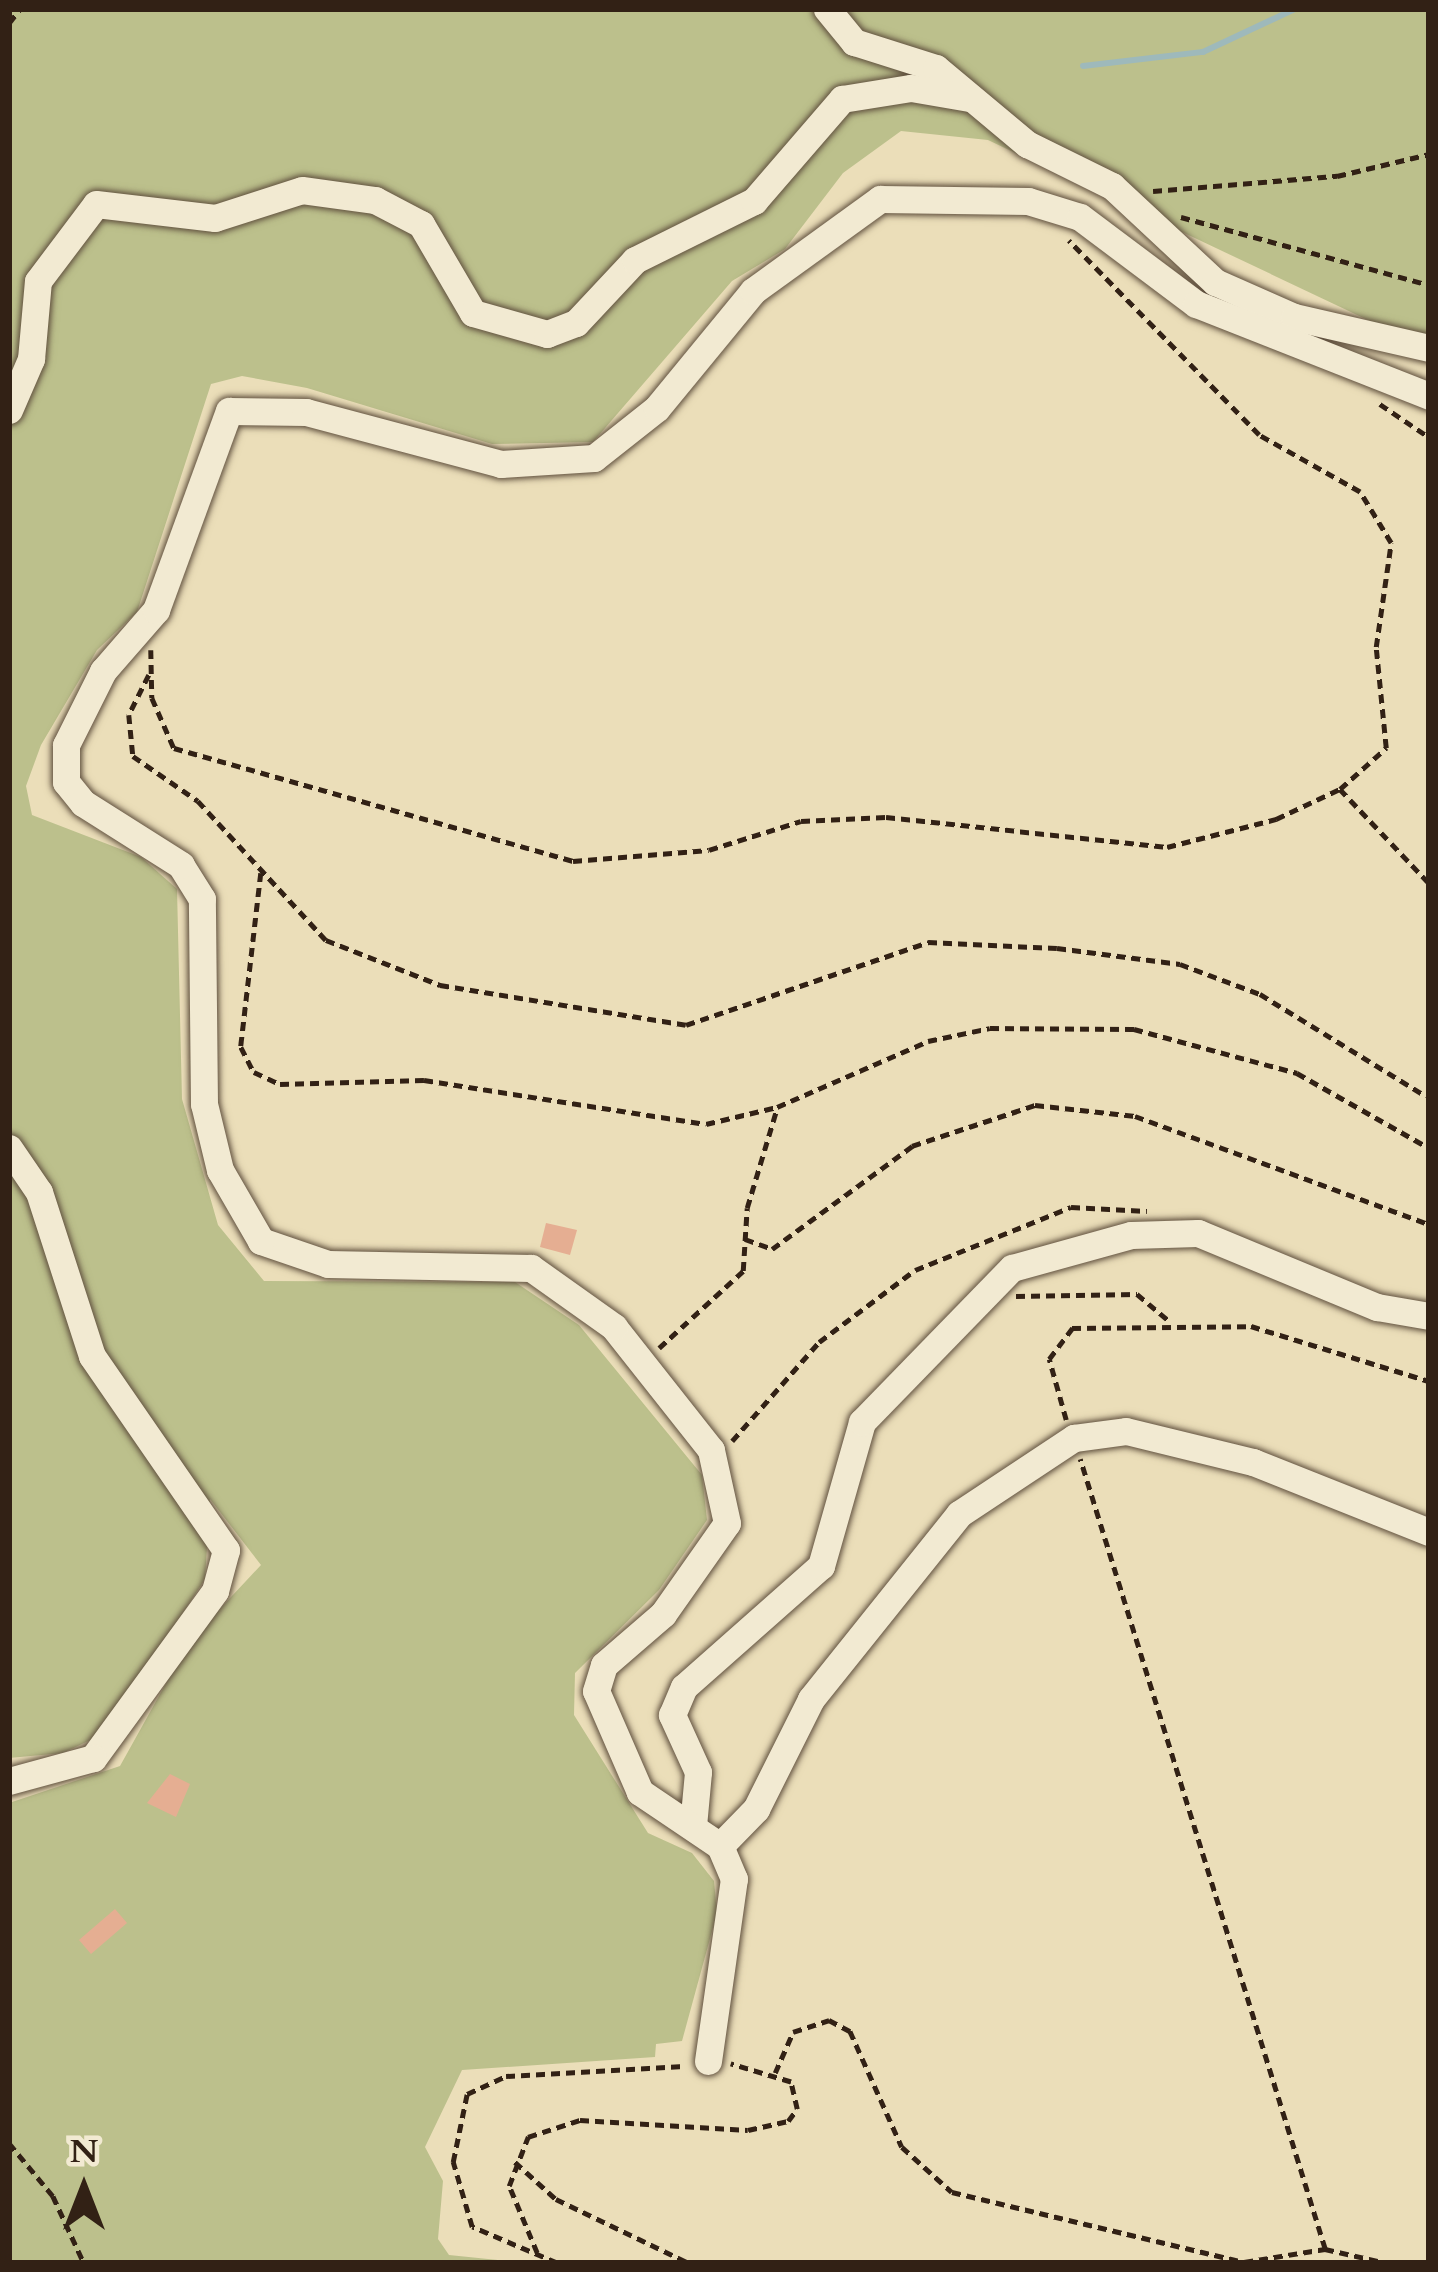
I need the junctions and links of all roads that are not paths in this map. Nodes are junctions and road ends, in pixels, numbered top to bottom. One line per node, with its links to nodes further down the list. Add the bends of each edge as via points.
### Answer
1 (827, 9): 2 (street, via 854,42 936,68)
2 (969, 98): 3 (street, via 1058,164 1112,186 1215,281 1294,317); 5 (street, via 910,88 842,99 754,201 635,260 576,323 547,334 473,313 421,224 375,200 302,190 215,218 97,204 38,281 31,359)
3 (1429, 348)
4 (1429, 396): 10 (street, via 1196,304 1080,218 1046,208 880,200 753,291 657,408 594,458 501,464 306,412 229,411 156,610 104,671 66,745 66,782 106,825 181,865 202,899 204,1104 241,1217 286,1257 531,1268 575,1291 710,1450 727,1523 663,1614 604,1664 596,1691 640,1792)
5 (9, 410)
6 (9, 1148): 9 (street, via 39,1192 92,1356 226,1550 215,1592 93,1758)
7 (1429, 1316): 10 (street, via 1377,1307 1198,1233 1131,1235 1012,1268 862,1422 821,1566 684,1687 672,1715 698,1772)
8 (1429, 1532): 11 (street, via 1253,1462 1126,1431 1074,1438 959,1514 811,1699 756,1809)
9 (9, 1780)
10 (693, 1826): 11 (street)
11 (720, 1846): 12 (street, via 734,1914 706,2020)
12 (708, 2062)

